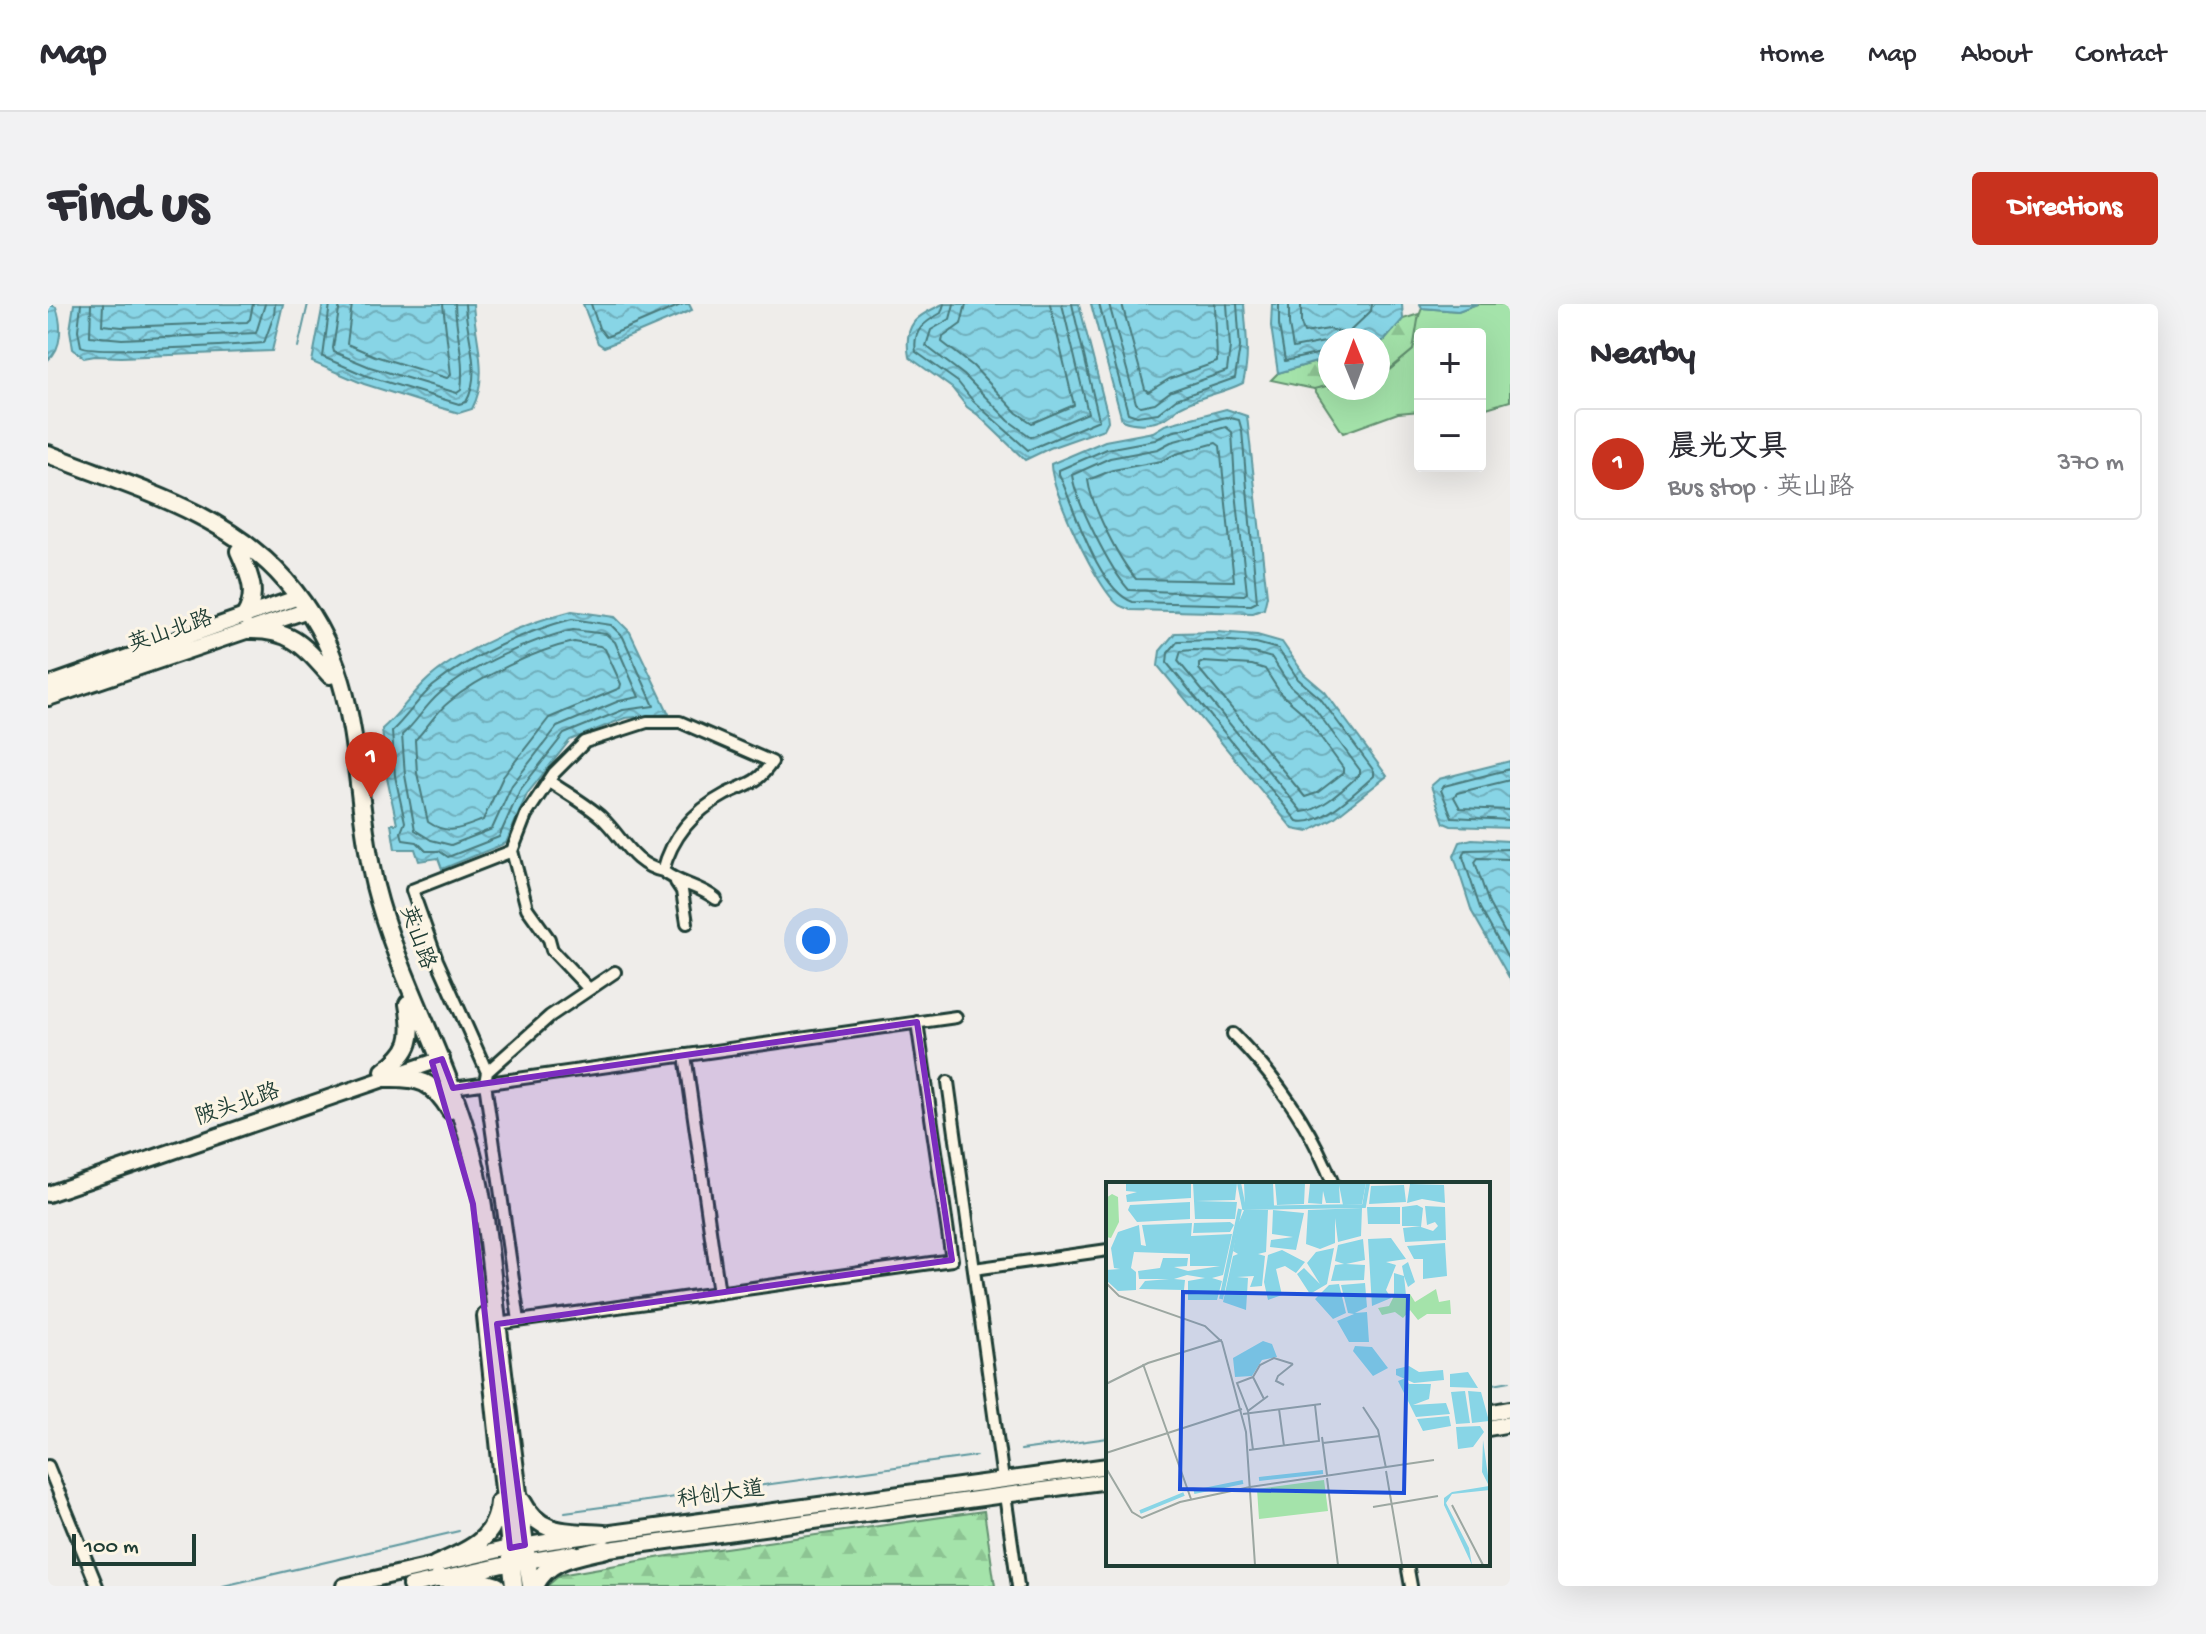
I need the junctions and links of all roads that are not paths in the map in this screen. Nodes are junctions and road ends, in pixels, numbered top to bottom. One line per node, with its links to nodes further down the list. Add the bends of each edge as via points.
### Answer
1 (48, 454): 4 (main road, 英山路, via 223,528 266,561)
2 (48, 465): 3 (main road, 英山路, via 195,524)
3 (239, 551): 4 (main road, 英山路); 5 (main road, via 253,585)
4 (299, 605): 5 (main road, 英山北路); 6 (main road, 英山路); 22 (main road, 英山路, via 330,647 347,698 367,845 383,913)
5 (247, 623): 6 (main road, via 288,635); 7 (main road, 英山北路); 8 (main road, 英山北路)
6 (330, 675): 17 (main road, 英山路, via 343,726 361,869 381,940)
7 (48, 685)
8 (48, 698)
9 (549, 781): 10 (street, via 526,815); 11 (street, via 602,818 648,868); 11 (street, via 585,742 647,722 680,722 772,762 761,778 701,811 674,839)
10 (512, 851): 16 (street, via 527,908 552,950); 24 (street, via 412,890)
11 (663, 871): 12 (street)
12 (676, 882): 13 (street, via 703,888); 14 (street)
13 (716, 899)
14 (687, 923)
15 (615, 972): 16 (street)
16 (588, 988): 24 (street, via 540,1025)
17 (408, 1004): 22 (main road, 英山路); 23 (main road, via 409,1046)
18 (956, 1017): 19 (street)
19 (917, 1022): 21 (street); 33 (street, via 952,1260)
20 (1233, 1034): 28 (street, via 1289,1100)
21 (685, 1055): 24 (street); 33 (street)
22 (436, 1057): 23 (main road, 陂头北路); 26 (main road, 英山路); 27 (main road, 英山路)
23 (385, 1075): 27 (main road, via 425,1082); 29 (main road, 陂头北路); 30 (main road, 陂头北路)
24 (486, 1078): 26 (street); 34 (street)
25 (948, 1082): 32 (street)
26 (453, 1088): 35 (main road, 英山路, via 483,1203)
27 (450, 1110): 43 (main road, 英山路, via 476,1225)
28 (1332, 1182)
29 (48, 1186)
30 (48, 1194)
31 (1106, 1250): 32 (street)
32 (974, 1269): 44 (street)
33 (719, 1293): 34 (street)
34 (519, 1321): 35 (street)
35 (497, 1324): 43 (main road, 英山路)
36 (1510, 1409): 37 (main road)
37 (1490, 1413)
38 (1510, 1424): 39 (main road)
39 (1490, 1428)
40 (48, 1466): 49 (street)
41 (1106, 1466): 44 (main road, 科创大道)
42 (1106, 1481): 44 (main road, 科创大道)
43 (509, 1485): 45 (main road, via 544,1527); 46 (main road, 英山路); 48 (main road, via 487,1537)
44 (1004, 1488): 45 (main road, 科创大道); 55 (street)
45 (605, 1542): 46 (main road, 科创大道); 54 (main road, via 553,1565)
46 (518, 1554): 48 (main road, 科创大道); 53 (main road, 英山路); 54 (main road, 英山路)
47 (1407, 1566): 56 (street)
48 (436, 1572): 50 (main road, 科创大道); 51 (main road, 科创大道); 52 (main road)
49 (97, 1586)
50 (344, 1586)
51 (410, 1586)
52 (497, 1586)
53 (514, 1586)
54 (533, 1586)
55 (1018, 1586)
56 (1411, 1586)

